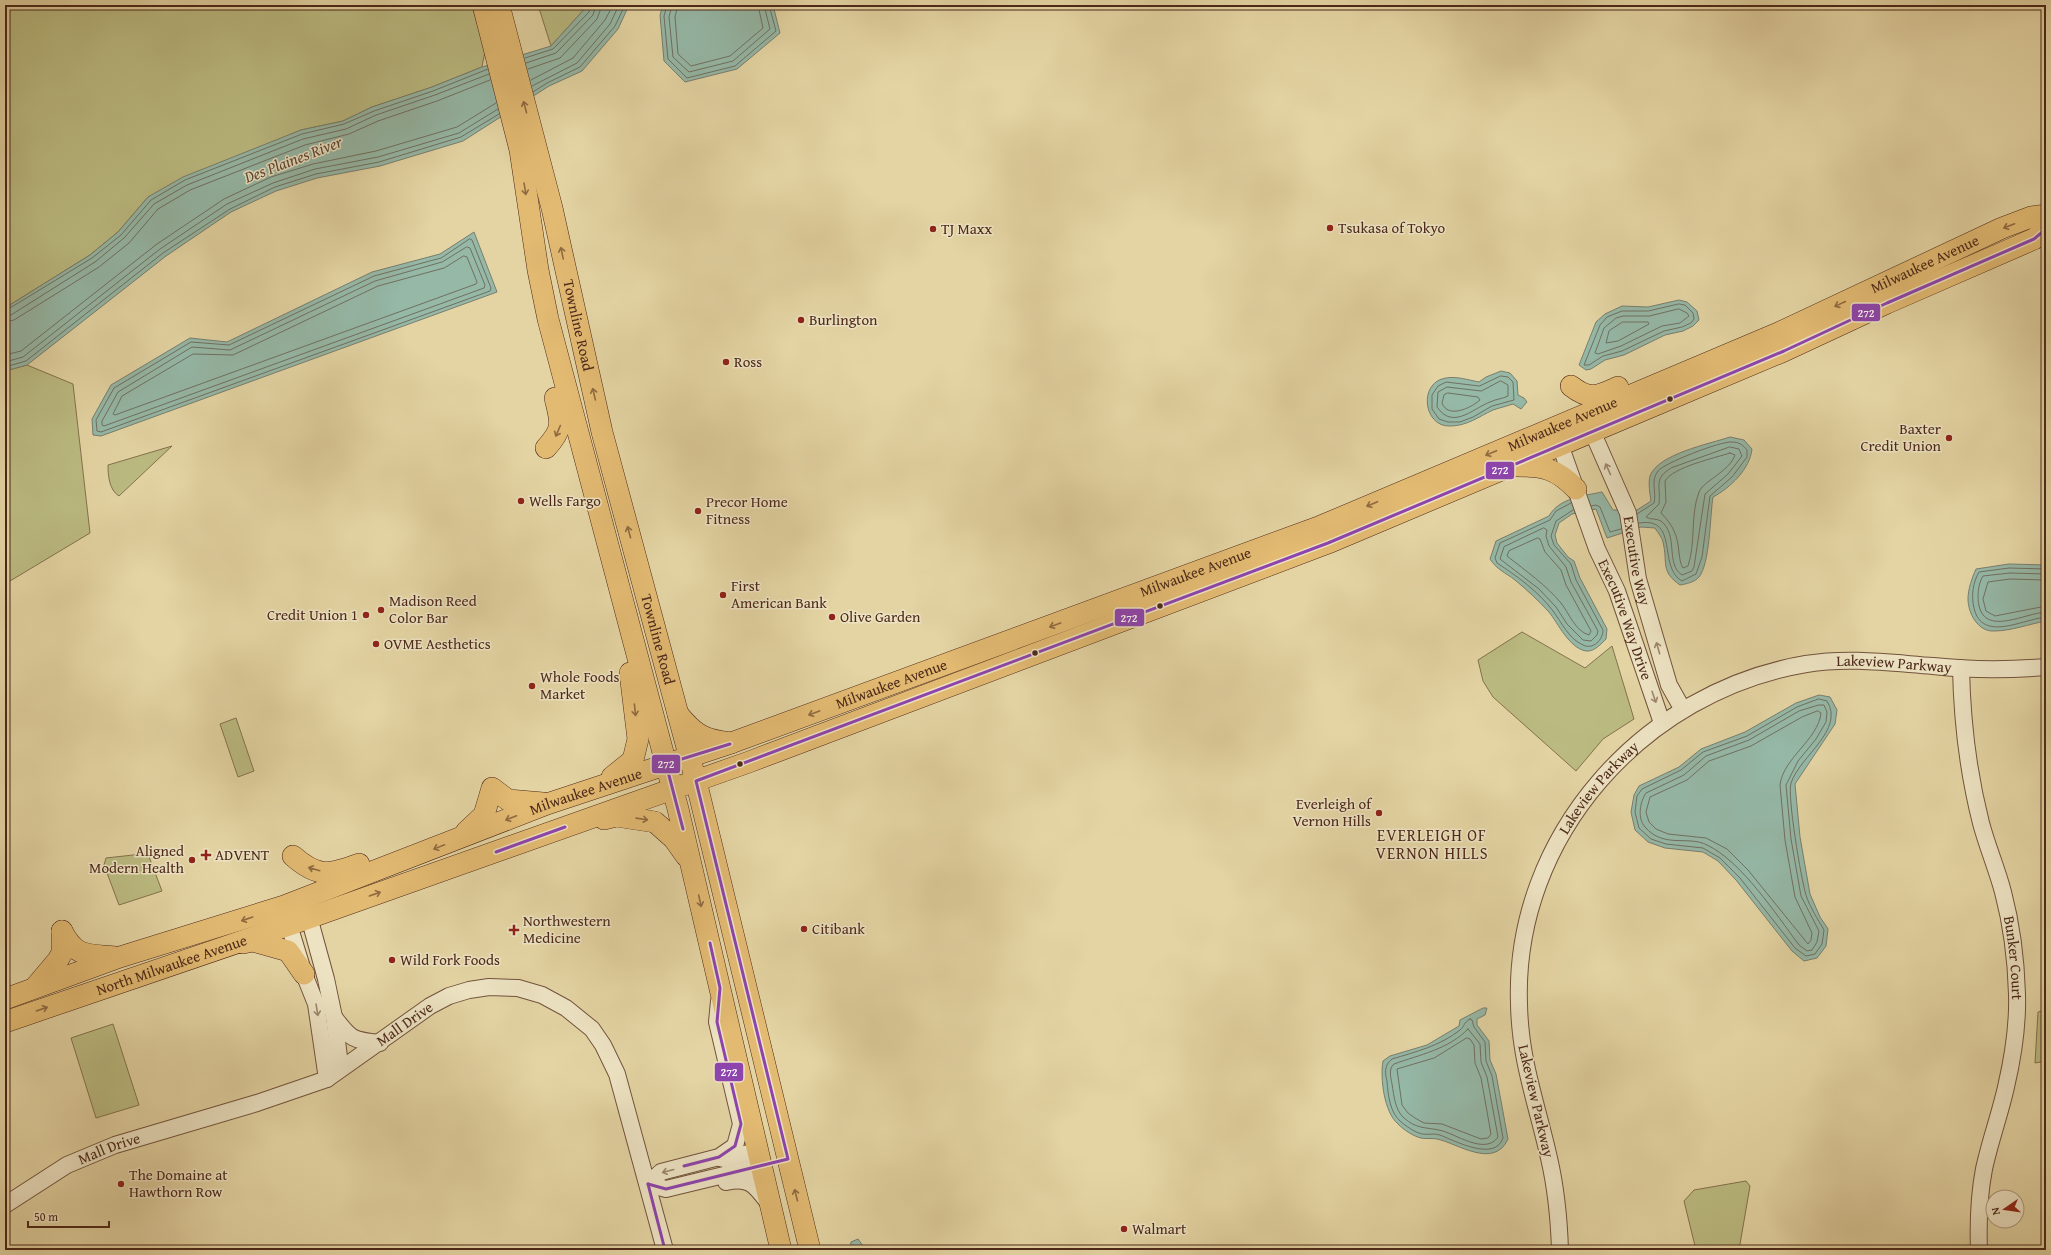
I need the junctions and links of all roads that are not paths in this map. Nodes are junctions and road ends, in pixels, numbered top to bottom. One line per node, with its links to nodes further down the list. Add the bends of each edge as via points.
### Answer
1 (483, 5): 3 (main road)
2 (499, 5): 3 (main road)
3 (498, 34): 4 (main road, Townline Road)
4 (527, 147): 7 (main road, Townline Road, one-way to 7); 19 (main road, Townline Road, one-way to 4, via 602,432 552,208)
5 (2046, 215): 8 (main road, Milwaukee Avenue, one-way to 8, via 2031,217 2002,228)
6 (2046, 229): 10 (main road, Milwaukee Avenue, via 2034,239 1784,351)
7 (538, 270): 12 (main road, one-way to 12, via 534,292 561,424 555,438); 14 (main road, Townline Road)
8 (1744, 348): 9 (main road, via 1684,360 1595,396 1587,396); 10 (main road, Milwaukee Avenue)
9 (1571, 386)
10 (1588, 423): 11 (main road, Milwaukee Avenue); 18 (street, Executive Way, one-way to 10, via 1669,685 1638,579 1632,534 1624,504)
11 (1557, 436): 13 (main road, Milwaukee Avenue); 15 (street); 21 (main road, Milwaukee Avenue, one-way to 21, via 1321,526)
12 (546, 448)
13 (1512, 466): 15 (main road, via 1536,466 1552,470 1566,478); 24 (main road, Milwaukee Avenue, via 1328,543)
14 (586, 467): 23 (main road, Townline Road); 25 (main road, one-way to 25, via 584,498 631,680 638,739 633,760)
15 (1577, 490): 20 (street, Executive Way Drive, one-way to 20, via 1598,549 1617,591)
16 (2046, 667): 17 (street, Lakeview Parkway)
17 (1961, 668): 18 (street, Lakeview Parkway, via 1846,661 1807,664 1732,684); 56 (street, Bunker Court, via 1964,733 1970,774 1981,824 2003,891 2016,961 2017,1002 2013,1050 2006,1088 1984,1170 1980,1206)
18 (1683, 710): 20 (street, Lakeview Parkway)
19 (678, 714): 21 (main road, via 692,731 709,740); 22 (main road, Townline Road)
20 (1662, 723): 55 (street, Lakeview Parkway, via 1628,750 1584,800 1567,825 1546,866 1527,925 1521,956 1518,1002 1522,1049 1554,1181)
21 (731, 743): 22 (main road, Milwaukee Avenue)
22 (689, 758): 23 (main road, Milwaukee Avenue); 24 (main road, Townline Road)
23 (666, 764): 25 (main road, Milwaukee Avenue); 26 (main road, Townline Road)
24 (696, 781): 26 (main road, Milwaukee Avenue); 54 (main road, Townline Road, one-way to 24)
25 (604, 784): 27 (main road, Milwaukee Avenue)
26 (672, 788): 29 (main road, Milwaukee Avenue); 32 (main road, Townline Road)
27 (547, 804): 28 (main road, Milwaukee Avenue, one-way to 28); 28 (main road, via 508,800 492,788 484,815)
28 (460, 838): 30 (main road, Milwaukee Avenue, one-way to 30)
29 (496, 852): 32 (main road, one-way to 32, via 616,816 655,822 674,839); 33 (main road, Milwaukee Avenue, one-way to 29)
30 (419, 855): 31 (main road, one-way to 31, via 392,852 335,873 314,871); 34 (main road, Milwaukee Avenue)
31 (293, 856)
32 (691, 863): 40 (main road, Townline Road, one-way to 40)
33 (338, 906): 35 (main road, North Milwaukee Avenue)
34 (286, 915): 35 (main road, North Milwaukee Avenue); 36 (main road, North Milwaukee Avenue); 37 (main road, North Milwaukee Avenue, one-way to 37); 38 (street)
35 (309, 917): 42 (street)
36 (223, 946): 38 (main road, via 254,941 288,951); 43 (main road, North Milwaukee Avenue, one-way to 36)
37 (120, 957): 39 (main road, North Milwaukee Avenue); 39 (main road, via 78,952 69,944 62,931 62,953)
38 (304, 974): 45 (street, one-way to 45, via 316,1004)
39 (36, 986): 41 (main road, North Milwaukee Avenue)
40 (720, 988): 46 (street, via 717,1022 741,1124 735,1146); 47 (main road, Townline Road)
41 (5, 999)
42 (334, 1017): 44 (street, via 346,1033 356,1040); 45 (street, via 338,1057)
43 (5, 1022)
44 (380, 1042): 45 (street, Mall Drive); 48 (street, Mall Drive, via 430,1006 449,996 469,990 489,987 518,988 552,1000 580,1017 592,1029 613,1062)
45 (327, 1079): 50 (street, Mall Drive, via 115,1145 67,1165)
46 (719, 1157): 47 (street); 48 (street, one-way to 48, via 661,1172)
47 (759, 1158): 49 (street); 51 (main road, Townline Road)
48 (648, 1184): 49 (street, via 666,1189); 52 (street, Mall Drive)
49 (680, 1185): 51 (street, via 692,1190 740,1179 753,1186)
50 (5, 1205)
51 (771, 1207): 53 (main road, Townline Road)
52 (665, 1250)
53 (781, 1250)
54 (810, 1250)
55 (1560, 1250)
56 (1980, 1250)

